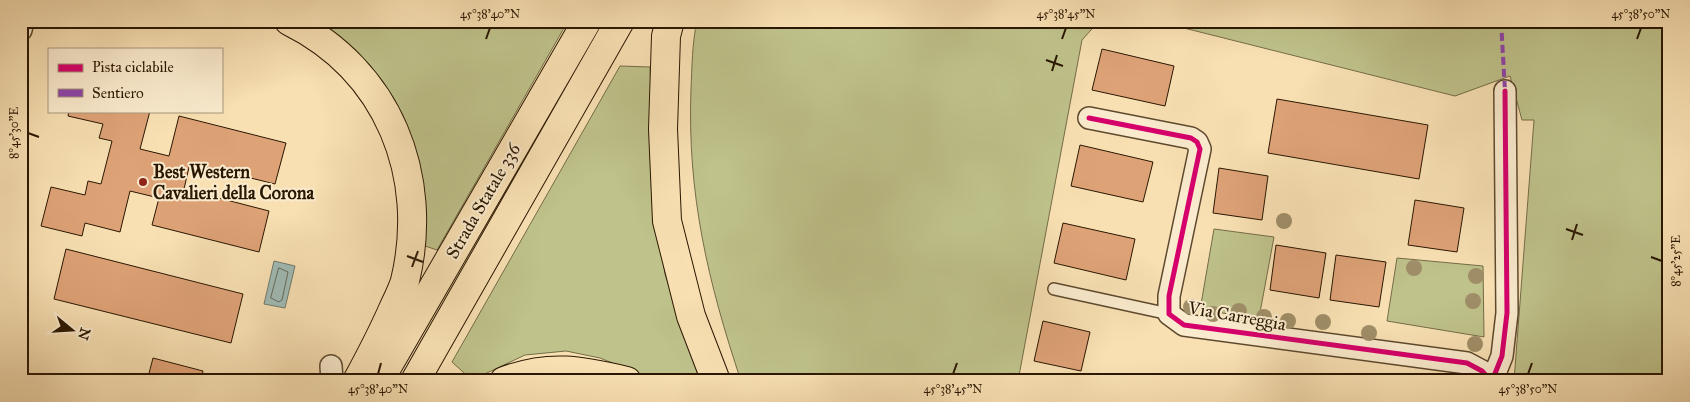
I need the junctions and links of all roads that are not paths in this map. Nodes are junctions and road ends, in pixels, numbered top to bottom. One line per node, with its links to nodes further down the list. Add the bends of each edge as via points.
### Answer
1 (23, 21): 6 (street)
2 (289, 21): 11 (highway, via 342,57 364,82 381,105 406,163 413,210 404,283)
3 (586, 21): 12 (highway, Strada Statale 336)
4 (620, 21): 13 (highway, Strada Statale 336)
5 (670, 21): 16 (highway, via 666,36 663,128 667,221 691,316)
6 (21, 30)
7 (1505, 91): 17 (street, Via Carreggia, via 1507,313 1502,356)
8 (1089, 118): 10 (street, Via Carreggia, via 1191,138 1200,149 1169,296)
9 (1054, 289): 10 (lane)
10 (1169, 314): 17 (street, Via Carreggia, via 1184,325 1468,363)
11 (357, 381)
12 (379, 381)
13 (415, 381)
14 (504, 381): 15 (highway, via 528,372 559,370)
15 (627, 381)
16 (716, 381)
17 (1491, 381)

